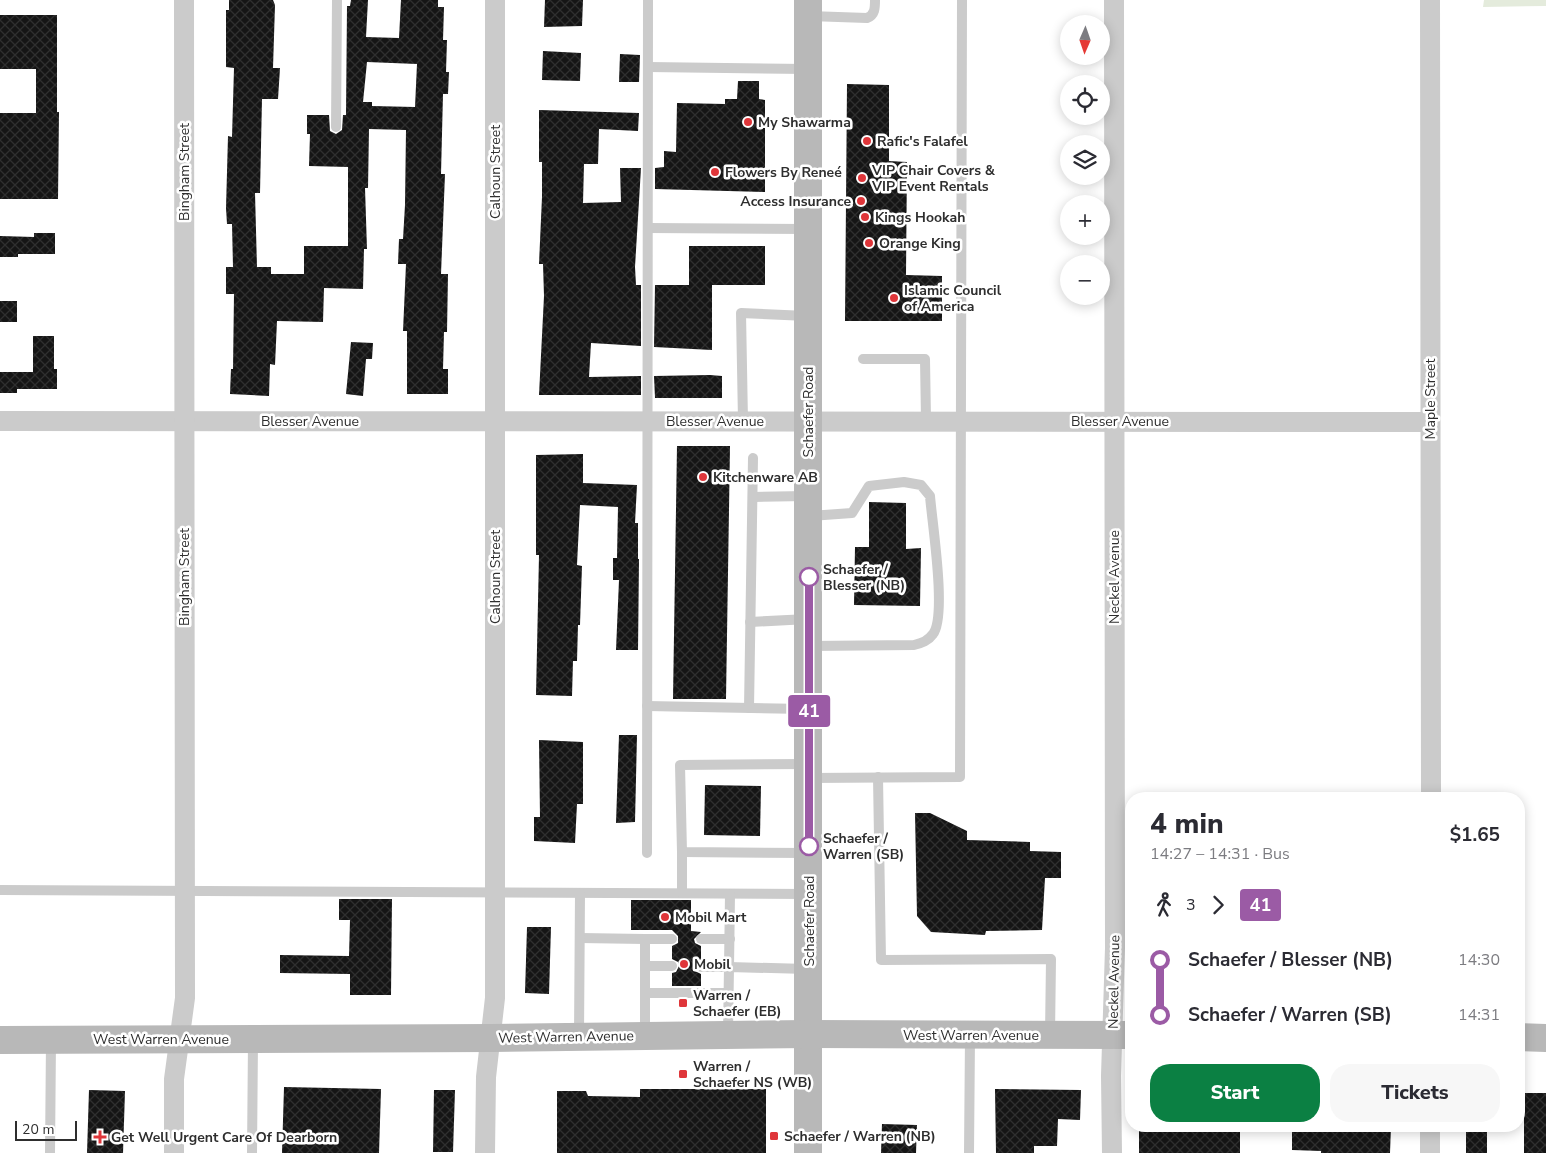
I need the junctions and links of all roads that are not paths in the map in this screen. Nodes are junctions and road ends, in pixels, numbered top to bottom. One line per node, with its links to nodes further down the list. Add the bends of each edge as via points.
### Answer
1 (184, 0): 21 (street, Bingham Street)
2 (337, 0): 12 (lane)
3 (495, 0): 22 (street, Calhoun Street)
4 (648, 0): 10 (lane)
5 (875, 0): 9 (lane, via 875,11 867,18)
6 (962, 0): 25 (lane)
7 (1114, 0): 19 (street, Neckel Avenue)
8 (1430, 0): 26 (street, Maple Street)
9 (808, 8): 11 (main road, Schaefer Road)
10 (648, 67): 11 (lane); 13 (lane)
11 (808, 69): 14 (main road, Schaefer Road)
12 (336, 127)
13 (648, 228): 14 (lane); 23 (lane)
14 (808, 228): 15 (main road, Schaefer Road)
15 (808, 316): 17 (main road, Schaefer Road); 24 (lane, via 741,313)
16 (863, 359): 18 (lane, via 925,359)
17 (808, 420): 18 (street, Blesser Avenue); 24 (street, Blesser Avenue); 29 (main road, Schaefer Road)
18 (926, 420): 25 (street, Blesser Avenue)
19 (1114, 420): 25 (street, Blesser Avenue); 26 (street, Blesser Avenue); 65 (street, Neckel Avenue, via 1115,948)
20 (0, 421): 21 (street, Blesser Avenue)
21 (184, 421): 22 (street, Blesser Avenue); 43 (street, Bingham Street)
22 (495, 421): 23 (street, Blesser Avenue); 44 (street, Calhoun Street)
23 (647, 421): 24 (street, Blesser Avenue); 33 (lane)
24 (743, 421)
25 (961, 421): 37 (lane, via 960,777)
26 (1430, 422): 38 (street, Maple Street)
27 (753, 458): 28 (lane)
28 (752, 497): 29 (lane); 31 (lane)
29 (808, 506): 30 (main road, Schaefer Road); 32 (lane, via 852,513 869,486 904,482 921,484 930,496 940,599 935,633 925,642 914,645)
30 (809, 619): 31 (lane); 32 (main road, Schaefer Road)
31 (750, 622): 34 (lane)
32 (809, 646): 35 (main road, Schaefer Road)
33 (647, 706): 34 (lane); 40 (lane)
34 (750, 708): 35 (lane)
35 (809, 709): 36 (main road, Schaefer Road)
36 (809, 771): 37 (lane); 39 (lane, via 680,765); 41 (main road, Schaefer Road)
37 (878, 777): 64 (lane, via 881,960 1051,959)
38 (1432, 792)
39 (682, 852): 41 (lane); 46 (lane)
40 (647, 853)
41 (809, 853): 48 (main road, Schaefer Road)
42 (0, 890): 43 (lane)
43 (184, 891): 44 (lane); 73 (street, Bingham Street, via 185,998)
44 (495, 893): 45 (lane); 70 (street, Calhoun Street, via 495,998)
45 (580, 893): 46 (lane); 49 (lane)
46 (682, 893): 47 (lane)
47 (730, 894): 48 (lane); 53 (lane)
48 (809, 894): 58 (main road, Schaefer Road)
49 (580, 938): 51 (lane); 67 (lane)
50 (672, 938): 51 (lane)
51 (645, 939): 54 (lane)
52 (701, 939): 53 (lane)
53 (730, 939): 57 (lane)
54 (645, 966): 55 (lane); 59 (lane)
55 (672, 966)
56 (701, 967): 57 (lane)
57 (729, 967): 58 (lane); 60 (lane)
58 (808, 969): 61 (main road, Schaefer Road)
59 (645, 993): 60 (lane); 66 (lane)
60 (729, 993): 63 (lane)
61 (808, 1034): 62 (main road, West Warren Avenue); 63 (main road, West Warren Avenue); 80 (main road, Schaefer Road)
62 (970, 1034): 64 (main road, West Warren Avenue); 81 (lane)
63 (728, 1035): 66 (main road, West Warren Avenue)
64 (1050, 1035): 65 (main road, West Warren Avenue)
65 (1122, 1035): 82 (street, Neckel Avenue)
66 (645, 1036): 67 (main road, West Warren Avenue)
67 (579, 1037): 70 (main road, West Warren Avenue)
68 (1525, 1037): 71 (main road)
69 (253, 1038): 70 (main road, West Warren Avenue); 73 (main road, West Warren Avenue); 78 (lane)
70 (491, 1038): 79 (street, Calhoun Street, via 486,1077)
71 (1546, 1038)
72 (51, 1039): 73 (main road, West Warren Avenue); 74 (main road, West Warren Avenue); 76 (lane)
73 (180, 1039): 77 (street, Bingham Street, via 174,1079)
74 (0, 1040)
75 (1430, 1132): 83 (street)
76 (50, 1153)
77 (174, 1153)
78 (252, 1153)
79 (486, 1153)
80 (808, 1153)
81 (969, 1153)
82 (1112, 1153)
83 (1430, 1153)

